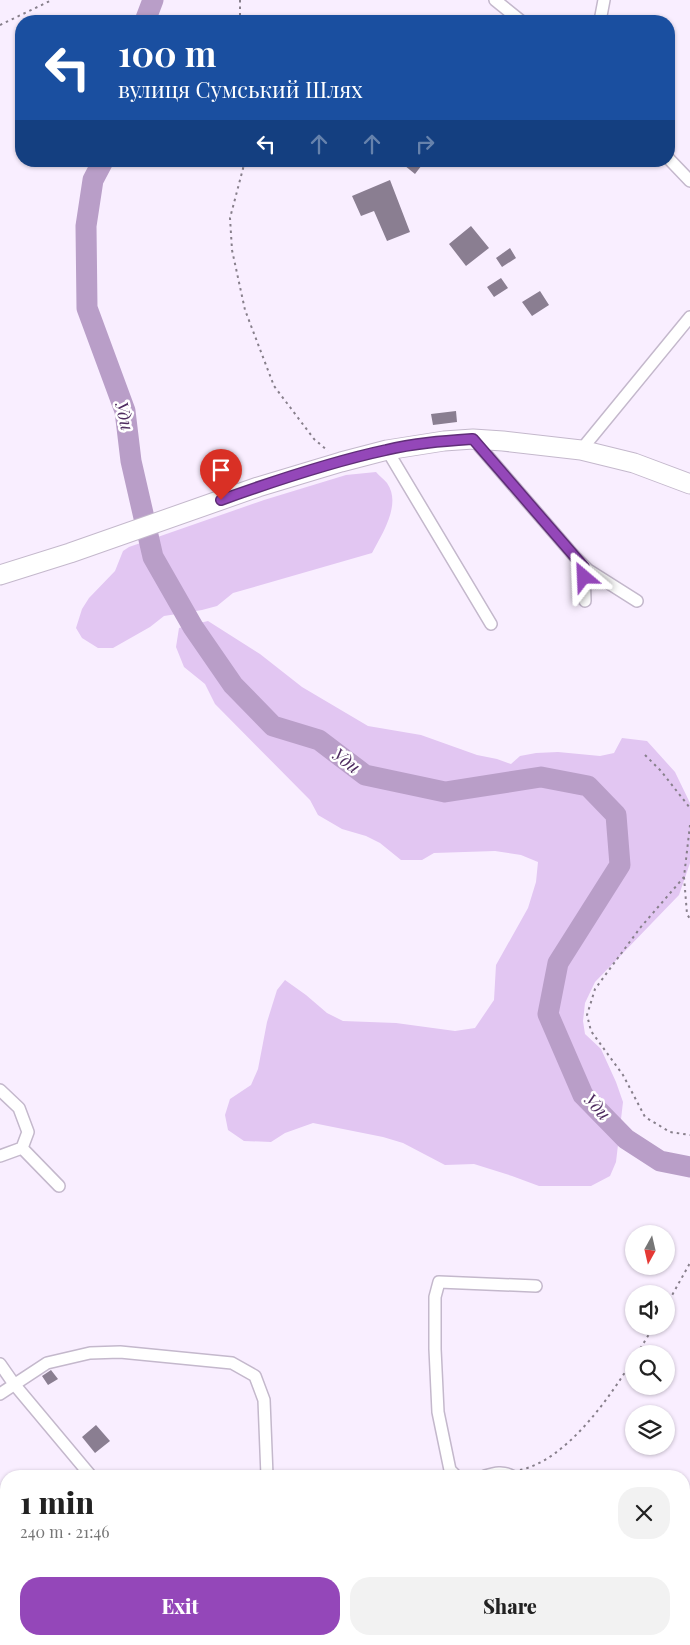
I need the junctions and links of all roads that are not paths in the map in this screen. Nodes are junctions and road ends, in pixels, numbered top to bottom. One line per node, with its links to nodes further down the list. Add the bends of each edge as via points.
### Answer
1 (495, 0): 3 (street)
2 (604, 0): 4 (street)
3 (514, 15)
4 (601, 15)
5 (675, 165): 6 (street)
6 (690, 181)
7 (690, 317): 10 (street)
8 (473, 439): 9 (main road); 10 (main road); 12 (street)
9 (386, 450): 13 (main road, via 258,487); 16 (street)
10 (581, 450): 11 (main road, via 634,463)
11 (690, 484)
12 (584, 567): 14 (street); 15 (street)
13 (0, 575)
14 (585, 601)
15 (637, 601)
16 (491, 624)
17 (0, 1090): 18 (street, via 19,1108 28,1132)
18 (22, 1148): 19 (street); 20 (street)
19 (0, 1156)
20 (59, 1186)
21 (536, 1286): 27 (street, via 439,1282 434,1318 438,1412)
22 (0, 1364): 23 (street)
23 (14, 1384): 24 (street); 25 (street); 26 (street, via 47,1363 90,1353 120,1352 232,1363 255,1376 264,1400)
24 (0, 1394)
25 (86, 1470)
26 (267, 1470)
27 (450, 1470)

